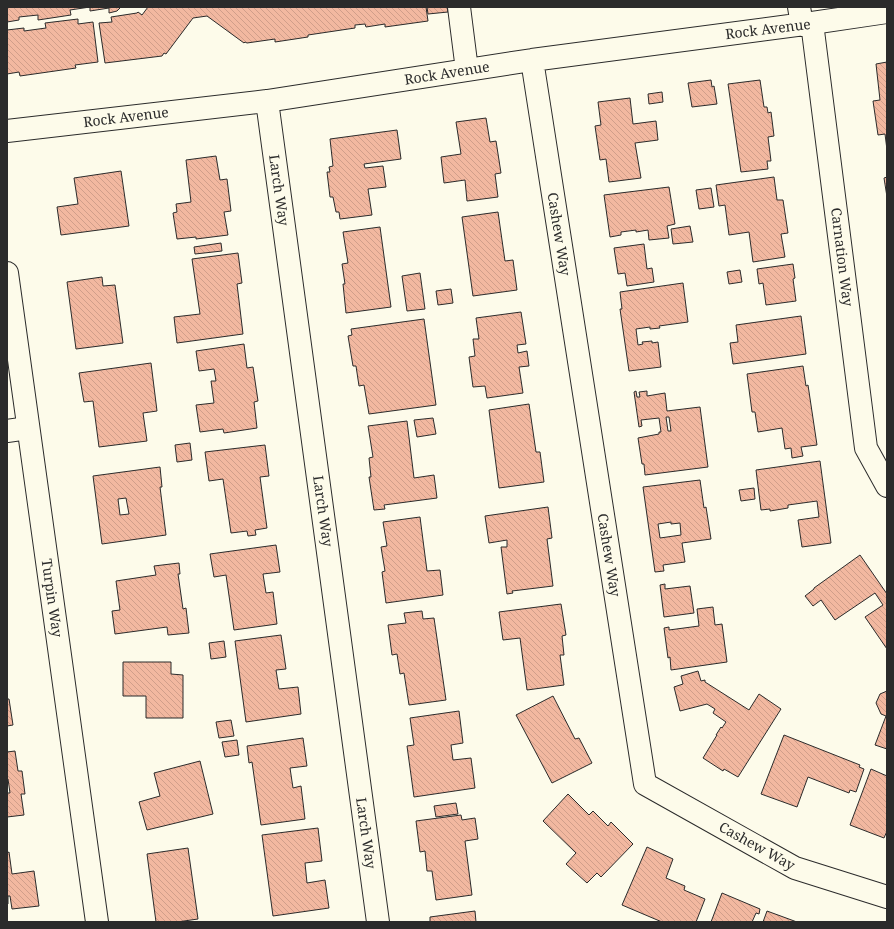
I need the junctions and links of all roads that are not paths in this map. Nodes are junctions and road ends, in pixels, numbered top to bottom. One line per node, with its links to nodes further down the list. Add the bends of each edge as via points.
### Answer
1 (460, 7): 5 (street)
2 (887, 12): 3 (street, Rock Avenue)
3 (804, 18): 4 (street, Rock Avenue); 11 (street, Carnation Way, via 866,448)
4 (532, 60): 5 (street, Rock Avenue); 12 (street, Cashew Way, via 645,784 795,868)
5 (467, 70): 6 (street, Rock Avenue)
6 (267, 101): 7 (street, Rock Avenue); 14 (street, Larch Way)
7 (7, 131)
8 (7, 273): 9 (street, Turpin Way)
9 (28, 428): 10 (street); 13 (street, Turpin Way)
10 (7, 431)
11 (887, 486)
12 (887, 897)
13 (97, 922)
14 (378, 922)

